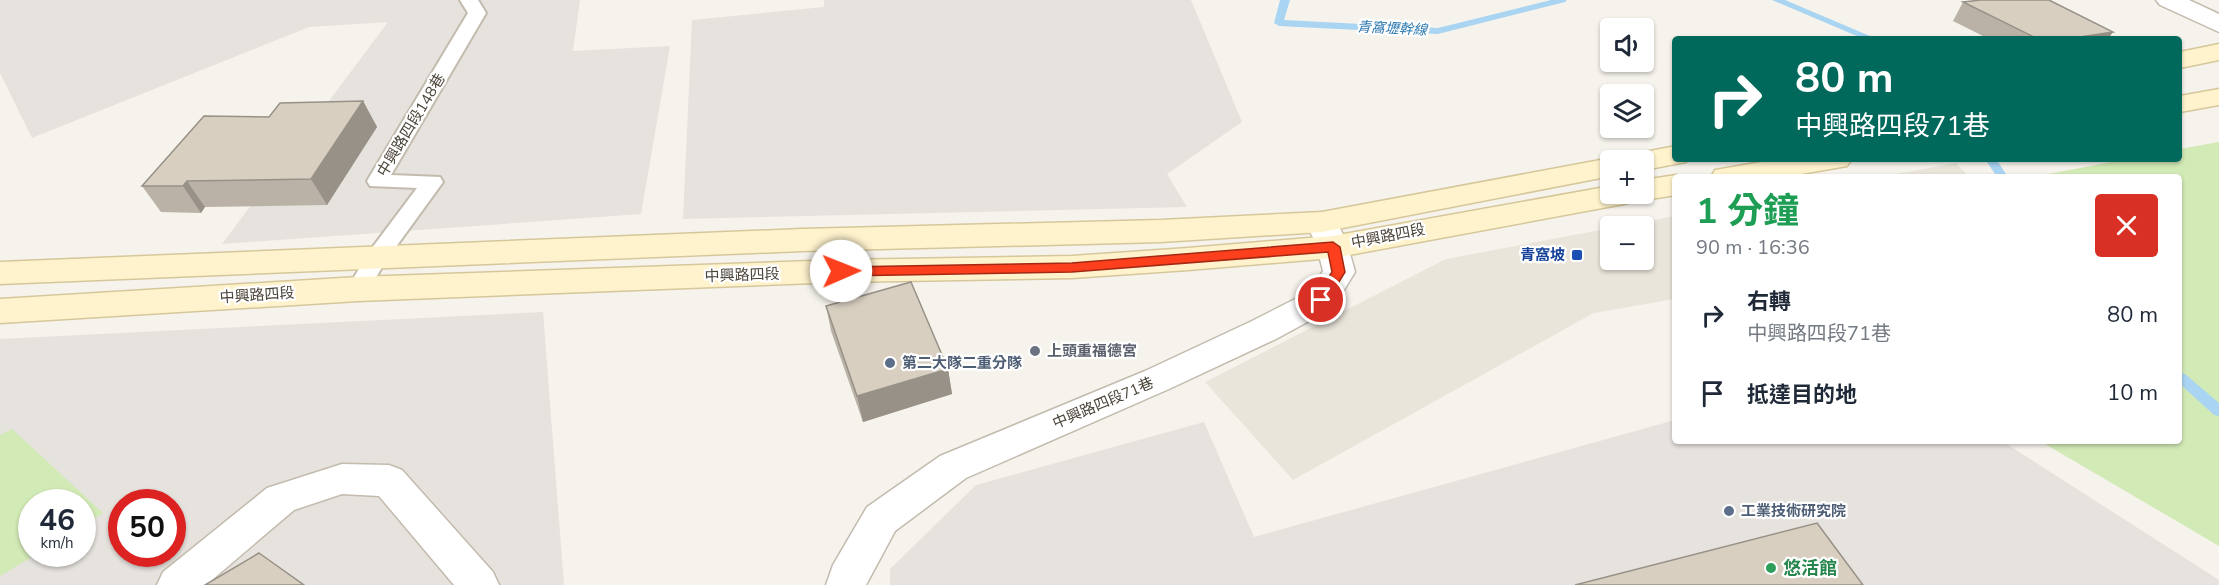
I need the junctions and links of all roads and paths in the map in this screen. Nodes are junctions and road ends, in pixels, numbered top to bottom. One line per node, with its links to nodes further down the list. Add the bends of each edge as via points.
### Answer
1 (469, 0): 18 (lane, 中興路四段148巷, via 477,13 377,181 433,182)
2 (2169, 0): 3 (street)
3 (2219, 24)
4 (2219, 52): 5 (main road)
5 (2182, 60)
6 (2219, 97): 7 (main road)
7 (2182, 104)
8 (1672, 156): 9 (main road)
9 (1654, 159)
10 (1818, 162): 12 (main road)
11 (1600, 170): 16 (main road, 中興路四段)
12 (1744, 174)
13 (1672, 186): 14 (main road)
14 (1654, 188)
15 (1600, 197): 16 (main road, 中興路四段)
16 (1328, 234): 17 (main road, 中興路四段, via 1161,231); 19 (main road, 中興路四段, via 1072,267); 25 (street, 中興路四段71巷, via 1339,272 1321,300 1157,380 953,467 881,519)
17 (850, 240): 18 (main road, 中興路四段); 19 (lane)
18 (377, 257): 20 (main road, 中興路四段); 21 (lane, 中興路四段148巷)
19 (841, 271): 21 (main road, 中興路四段)
20 (0, 273)
21 (358, 289): 22 (main road, 中興路四段)
22 (0, 311)
23 (177, 585): 24 (street, via 281,499 342,479 389,482)
24 (479, 585)
25 (846, 585)

